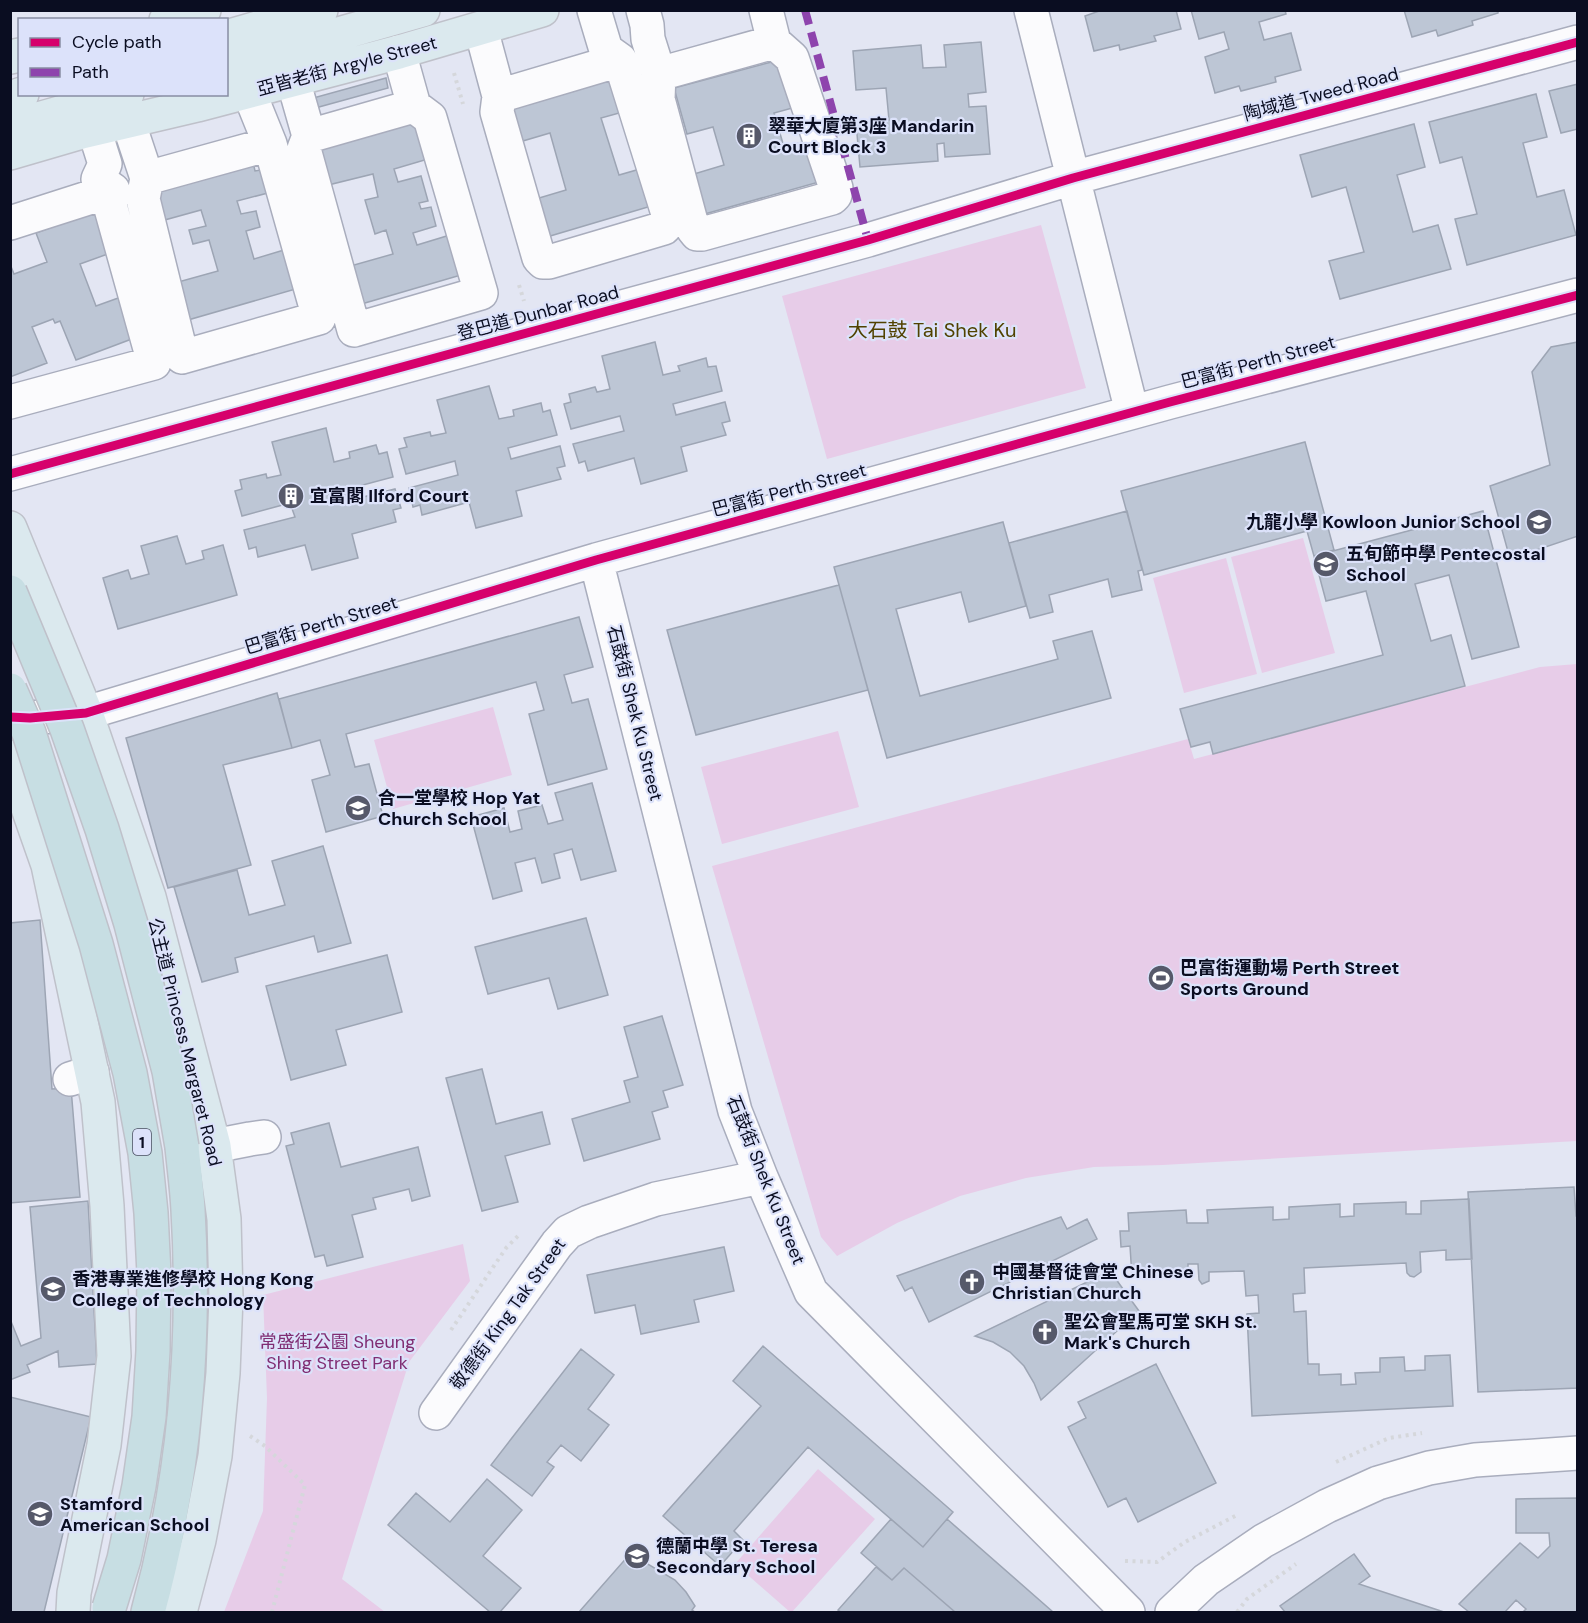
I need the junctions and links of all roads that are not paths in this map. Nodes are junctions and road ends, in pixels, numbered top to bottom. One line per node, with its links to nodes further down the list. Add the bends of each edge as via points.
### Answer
1 (204, 10): 9 (main road)
2 (321, 10): 11 (main road)
3 (423, 10): 16 (main road)
4 (542, 10): 10 (main road, 亞皆老街 Argyle Street)
5 (594, 10): 15 (street, via 606,50)
6 (643, 10): 17 (street)
7 (766, 10): 12 (street)
8 (1031, 10): 31 (street)
9 (174, 18)
10 (481, 29): 14 (main road, 亞皆老街 Argyle Street); 22 (street)
11 (228, 36)
12 (774, 42): 17 (street); 17 (street, via 792,58 836,188 832,198 697,234 658,99)
13 (1578, 42): 31 (street, 陶域道 Tweed Road)
14 (399, 52): 18 (main road, 亞皆老街 Argyle Street); 23 (street)
15 (620, 60): 22 (street); 22 (street, via 668,224 549,262 539,258 497,112)
16 (228, 65)
17 (659, 74)
18 (293, 80): 19 (main road, 亞皆老街 Argyle Street); 27 (street)
19 (249, 92): 20 (main road, 亞皆老街 Argyle Street); 28 (street)
20 (228, 95)
21 (218, 96): 24 (main road, 亞皆老街 Argyle Street)
22 (498, 96)
23 (414, 106): 27 (street); 27 (street, via 430,118 481,293 354,330 304,149)
24 (127, 108): 25 (main road); 26 (main road, 亞皆老街 Argyle Street); 30 (street)
25 (10, 127)
26 (94, 129): 29 (main road, 亞皆老街 Argyle Street); 32 (street, via 105,164 98,179)
27 (309, 136)
28 (270, 144): 30 (street); 30 (street, via 320,318 182,357 143,199)
29 (10, 153)
30 (147, 178)
31 (1072, 178): 36 (street); 37 (street, 登巴道 Dunbar Road, via 867,240)
32 (113, 190): 33 (street); 35 (street, via 110,205 154,363)
33 (10, 223)
34 (1578, 295): 36 (street, 巴富街 Perth Street)
35 (10, 402)
36 (1132, 412): 39 (street, 巴富街 Perth Street)
37 (10, 474)
38 (10, 528): 42 (main road, 公主道 Princess Margaret Road)
39 (597, 560): 42 (street, 巴富街 Perth Street); 49 (street, 石鼓街 Shek Ku Street, via 735,1111)
40 (10, 592): 54 (highway, 公主道 Princess Margaret Road, bridge, via 67,729 102,829 169,1071 182,1147 190,1274 184,1423 175,1491)
41 (10, 690): 52 (highway, 1, bridge, via 29,733 96,944 130,1073 146,1165 154,1274 149,1417 140,1486)
42 (86, 713): 43 (street, 巴富街 Perth Street); 45 (main road, 公主道 Princess Margaret Road, via 149,897)
43 (10, 717)
44 (10, 757): 46 (main road, via 48,865)
45 (197, 1077): 46 (main road, via 186,1107 165,1125 135,1123); 48 (main road, 公主道 Princess Margaret Road)
46 (87, 1084): 53 (main road, via 108,1226 114,1356 104,1445)
47 (264, 1137): 48 (street)
48 (214, 1146): 55 (main road, 公主道 Princess Margaret Road, via 224,1219 224,1372 215,1456)
49 (760, 1177): 50 (street, 敬德街 King Tak Street, via 656,1199 568,1232); 56 (street, 石鼓街 Shek Ku Street, via 811,1292)
50 (436, 1413)
51 (1578, 1453): 57 (street, via 1475,1460 1428,1468 1378,1483 1263,1541 1206,1580)
52 (108, 1610)
53 (73, 1612)
54 (148, 1612)
55 (180, 1612)
56 (1128, 1612)
57 (1172, 1612)

